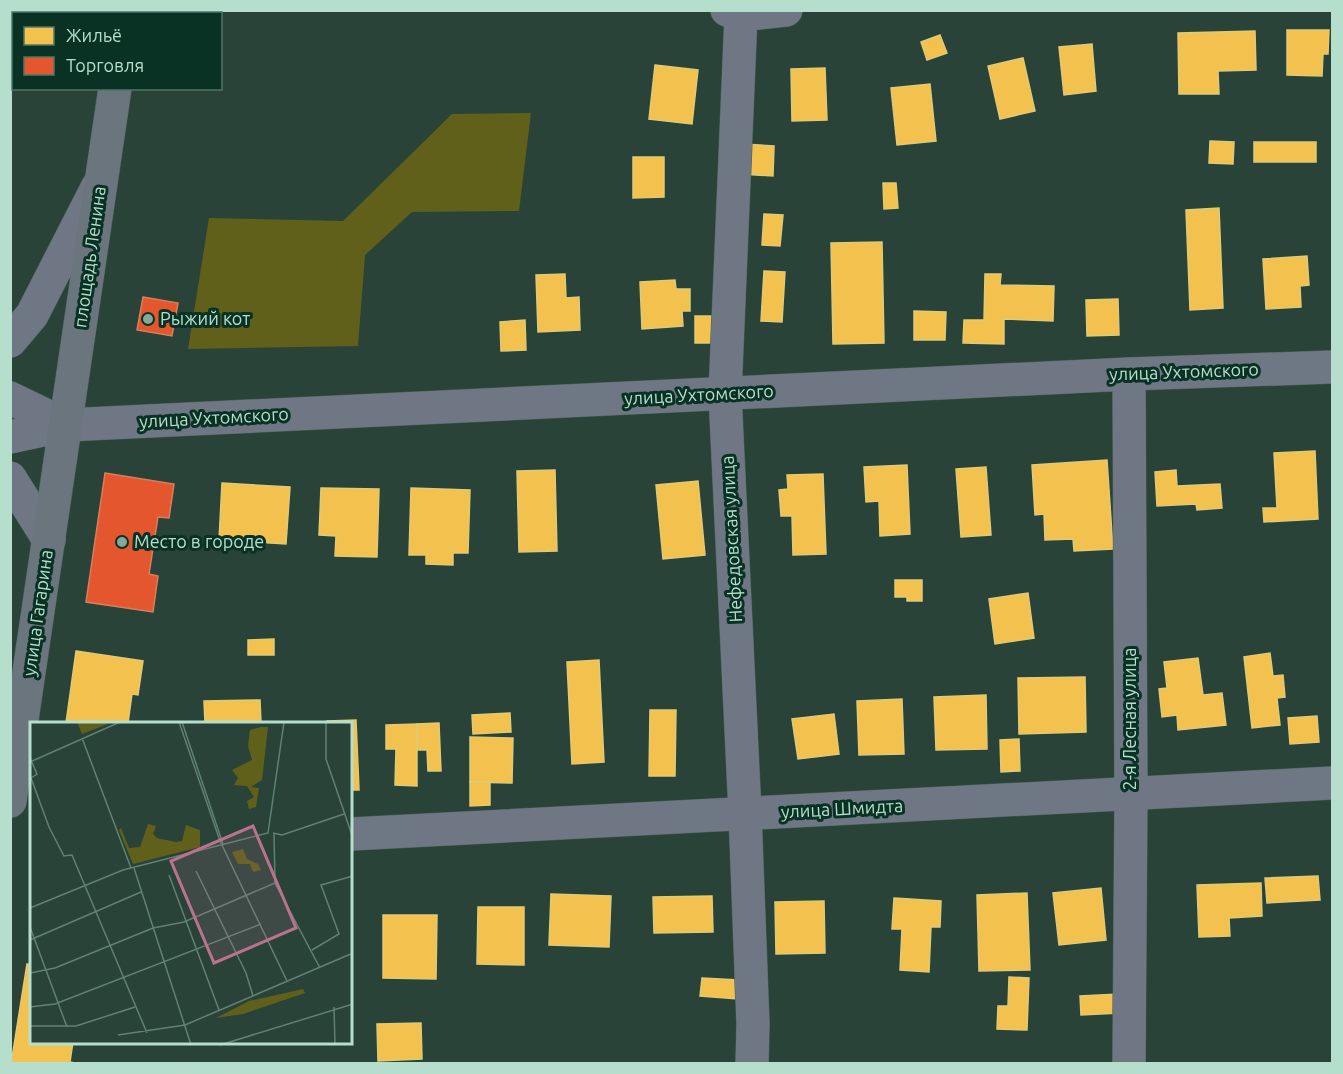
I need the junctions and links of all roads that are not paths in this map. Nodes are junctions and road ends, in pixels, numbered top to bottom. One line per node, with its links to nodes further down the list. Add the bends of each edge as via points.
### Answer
1 (786, 10): 2 (street)
2 (734, 13): 8 (street, Нефедовская улица)
3 (115, 90): 4 (main road, площадь Ленина)
4 (102, 179): 5 (street, via 32,315); 10 (main road, площадь Ленина)
5 (10, 341)
6 (1332, 367): 7 (street, улица Ухтомского)
7 (1129, 374): 8 (street, улица Ухтомского); 15 (street, 2-я Лесная улица)
8 (725, 394): 10 (street, улица Ухтомского); 17 (street, Нефедовская улица)
9 (10, 398): 10 (street)
10 (66, 425): 11 (street, улица Ухтомского); 13 (main road, улица Гагарина)
11 (10, 437)
12 (10, 478): 13 (street)
13 (49, 540): 16 (main road, улица Гагарина)
14 (1332, 783): 15 (street, улица Шмидта)
15 (1131, 795): 17 (street, улица Шмидта); 20 (street, 2-я Лесная улица)
16 (10, 801)
17 (745, 813): 18 (street, улица Шмидта); 19 (street, Нефедовская улица)
18 (352, 834)
19 (752, 1064)
20 (1129, 1064)

